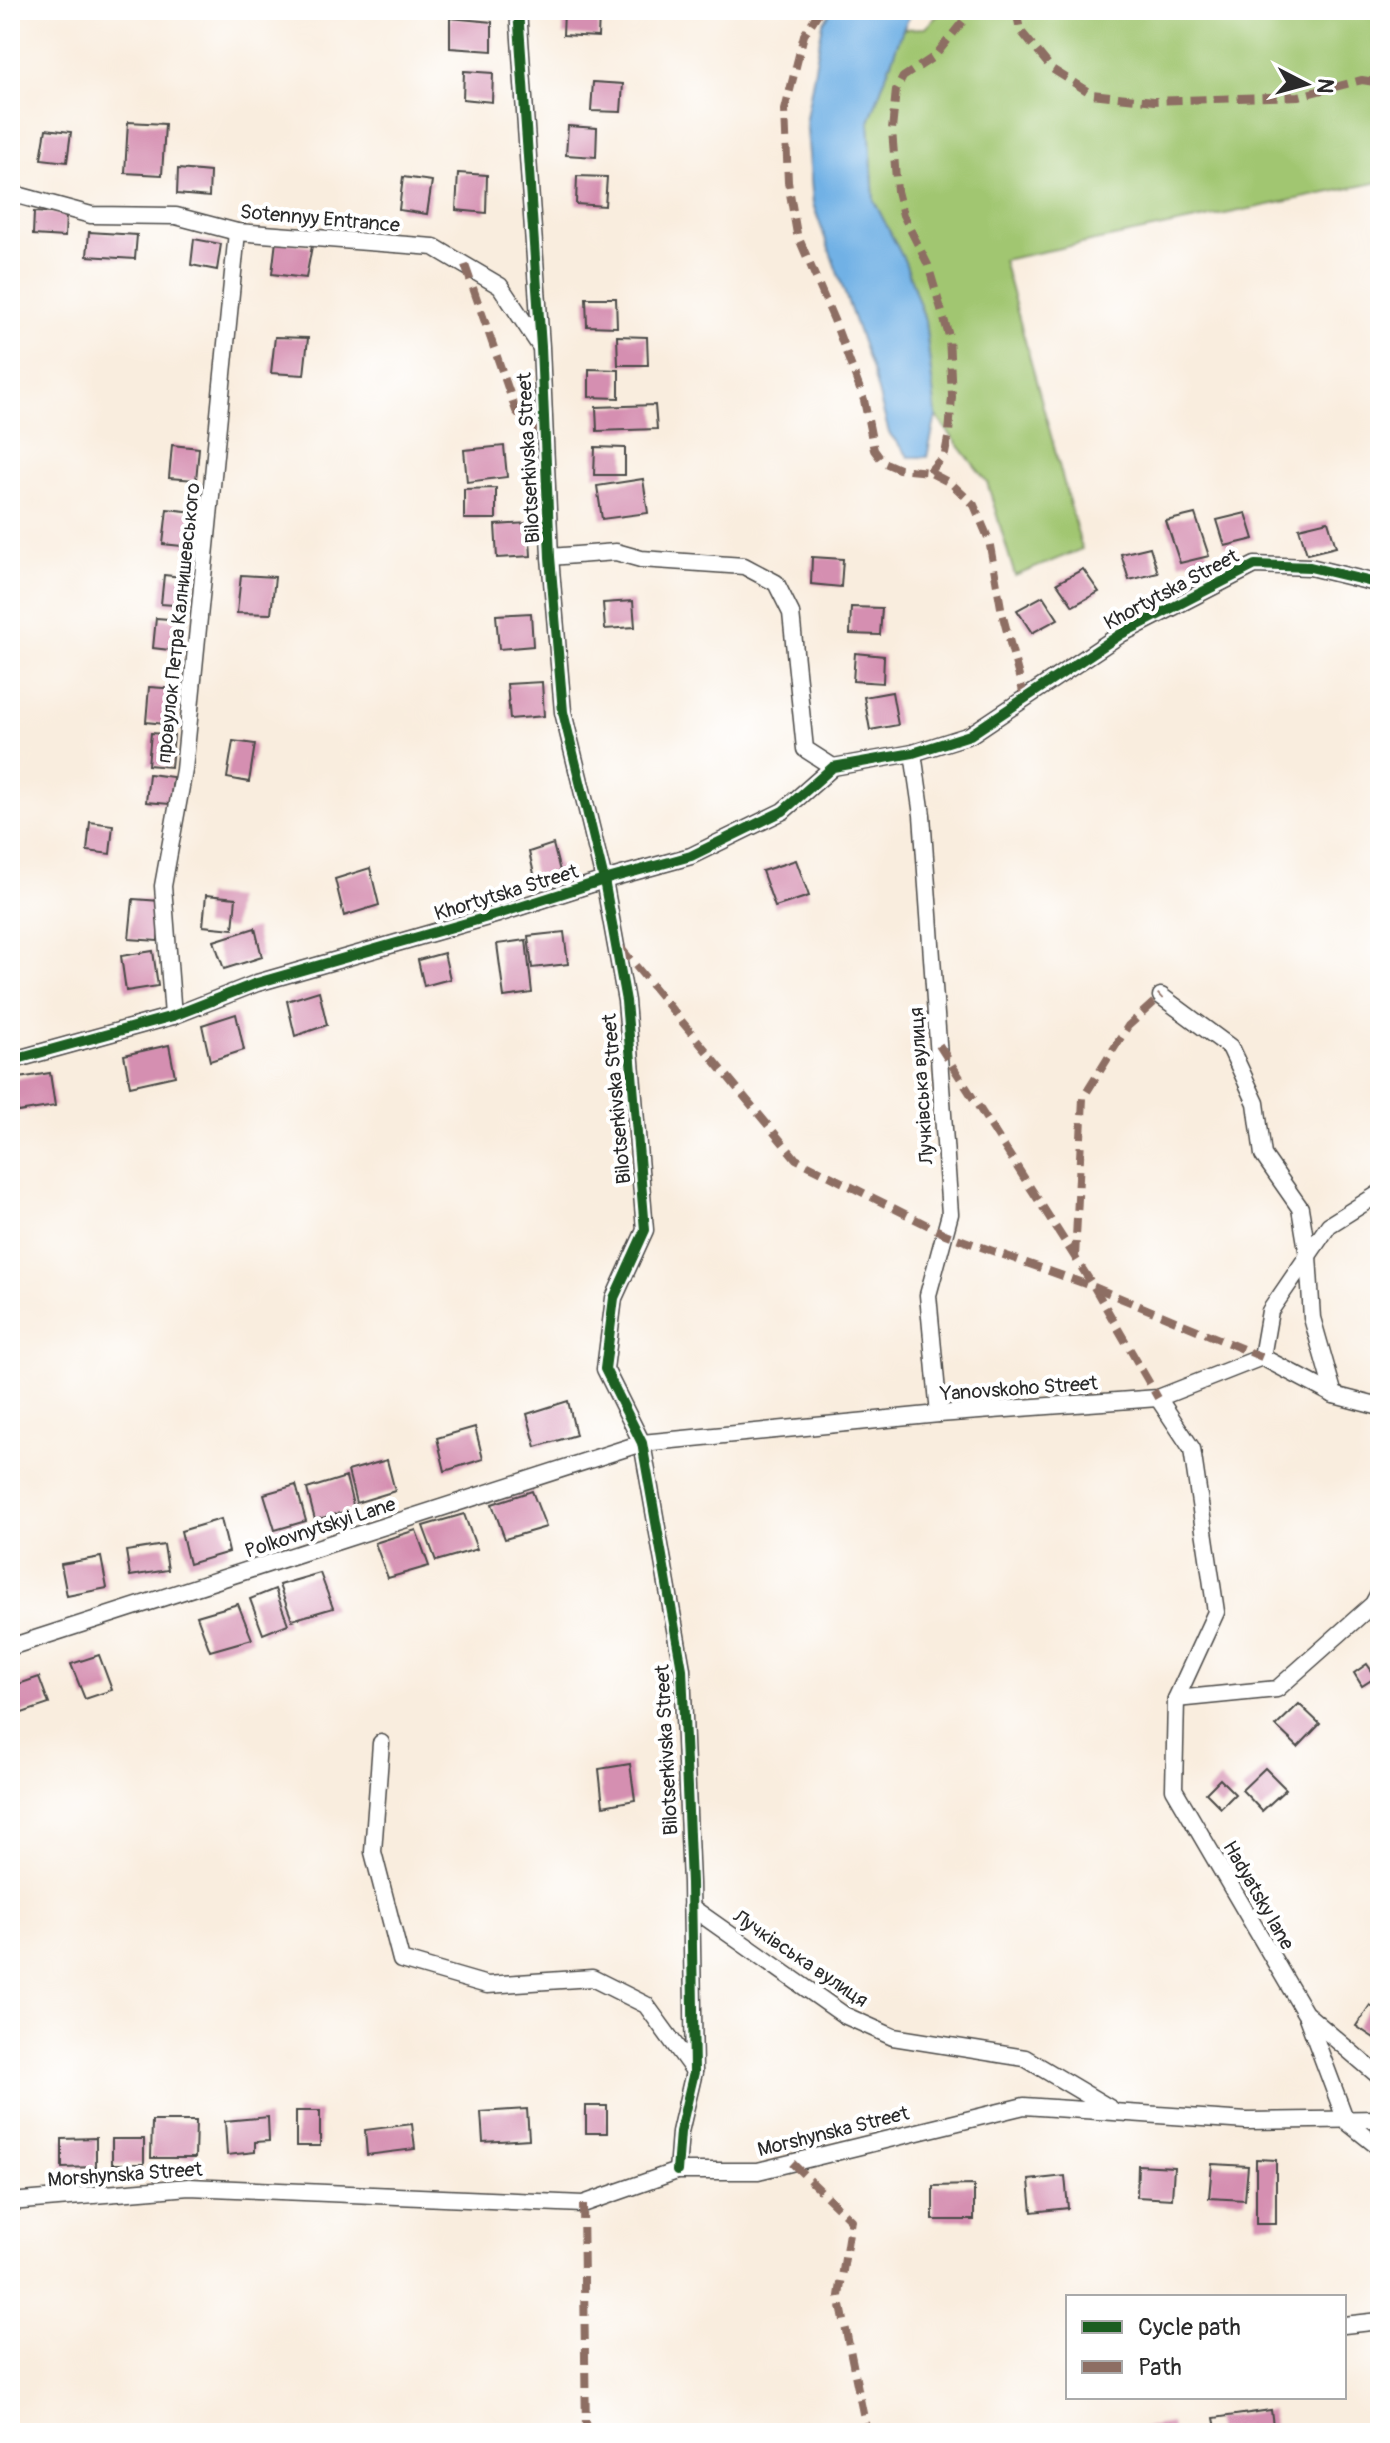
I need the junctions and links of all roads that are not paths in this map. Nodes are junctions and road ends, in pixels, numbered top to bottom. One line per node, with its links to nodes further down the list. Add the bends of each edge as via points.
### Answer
1 (518, 10): 4 (street, Bilotserkivska Street)
2 (10, 193): 3 (street, Sotennyy Entrance, via 91,215 176,216)
3 (237, 232): 4 (street, Sotennyy Entrance, via 434,247 500,286); 11 (street, провулок Петра Калнишевського, via 184,770 163,886)
4 (541, 347): 5 (street, Bilotserkivska Street)
5 (550, 557): 8 (street, via 616,552 641,559 744,566 776,583 791,613 805,749); 9 (street, Bilotserkivska Street, via 563,712)
6 (1380, 584): 7 (street, Khortytska Street, via 1310,567 1255,565 1121,634 970,735)
7 (913, 753): 8 (street, Khortytska Street); 19 (street, Лучківська вулиця, via 950,1214 928,1295)
8 (833, 767): 9 (street, Khortytska Street, via 783,811 691,856)
9 (604, 880): 11 (street, Khortytska Street, via 257,983); 20 (street, Bilotserkivska Street, via 626,1001 645,1230 614,1298 605,1369)
10 (1161, 996): 14 (street, via 1230,1047 1256,1103 1263,1155 1300,1208)
11 (173, 1016): 12 (street, Khortytska Street)
12 (10, 1061)
13 (1380, 1193): 14 (street, via 1329,1225)
14 (1308, 1256): 15 (street, via 1270,1311); 16 (street, via 1312,1318)
15 (1262, 1357): 16 (street); 17 (street, Yanovskoho Street)
16 (1334, 1395): 18 (street)
17 (1158, 1398): 19 (street, Yanovskoho Street); 23 (street, Hadyatsky lane, via 1192,1449 1216,1612)
18 (1380, 1407)
19 (939, 1414): 20 (street, Yanovskoho Street)
20 (642, 1443): 22 (street, Polkovnytskyi Lane); 25 (street, Bilotserkivska Street, via 682,1669)
21 (1380, 1591): 23 (street, via 1373,1604 1277,1689)
22 (10, 1647)
23 (1176, 1699): 26 (street, Hadyatsky lane, via 1174,1789)
24 (381, 1743): 27 (street, via 373,1852 401,1960 487,1985 592,1978 646,2005)
25 (691, 1907): 27 (street, Bilotserkivska Street); 29 (street, Лучківська вулиця, via 844,2015 893,2037 1025,2058)
26 (1305, 2013): 28 (street, Hadyatsky lane); 31 (street)
27 (694, 2072): 33 (street, Bilotserkivska Street)
28 (1380, 2077)
29 (1116, 2112): 31 (street, Morshynska Street); 33 (street, Morshynska Street, via 1024,2106 758,2171)
30 (1380, 2119): 31 (street, Morshynska Street)
31 (1346, 2121): 32 (street)
32 (1380, 2148)
33 (677, 2171): 34 (street, Morshynska Street, via 583,2204 189,2187)
34 (10, 2202)
35 (1380, 2321): 36 (street)
36 (1346, 2325)

